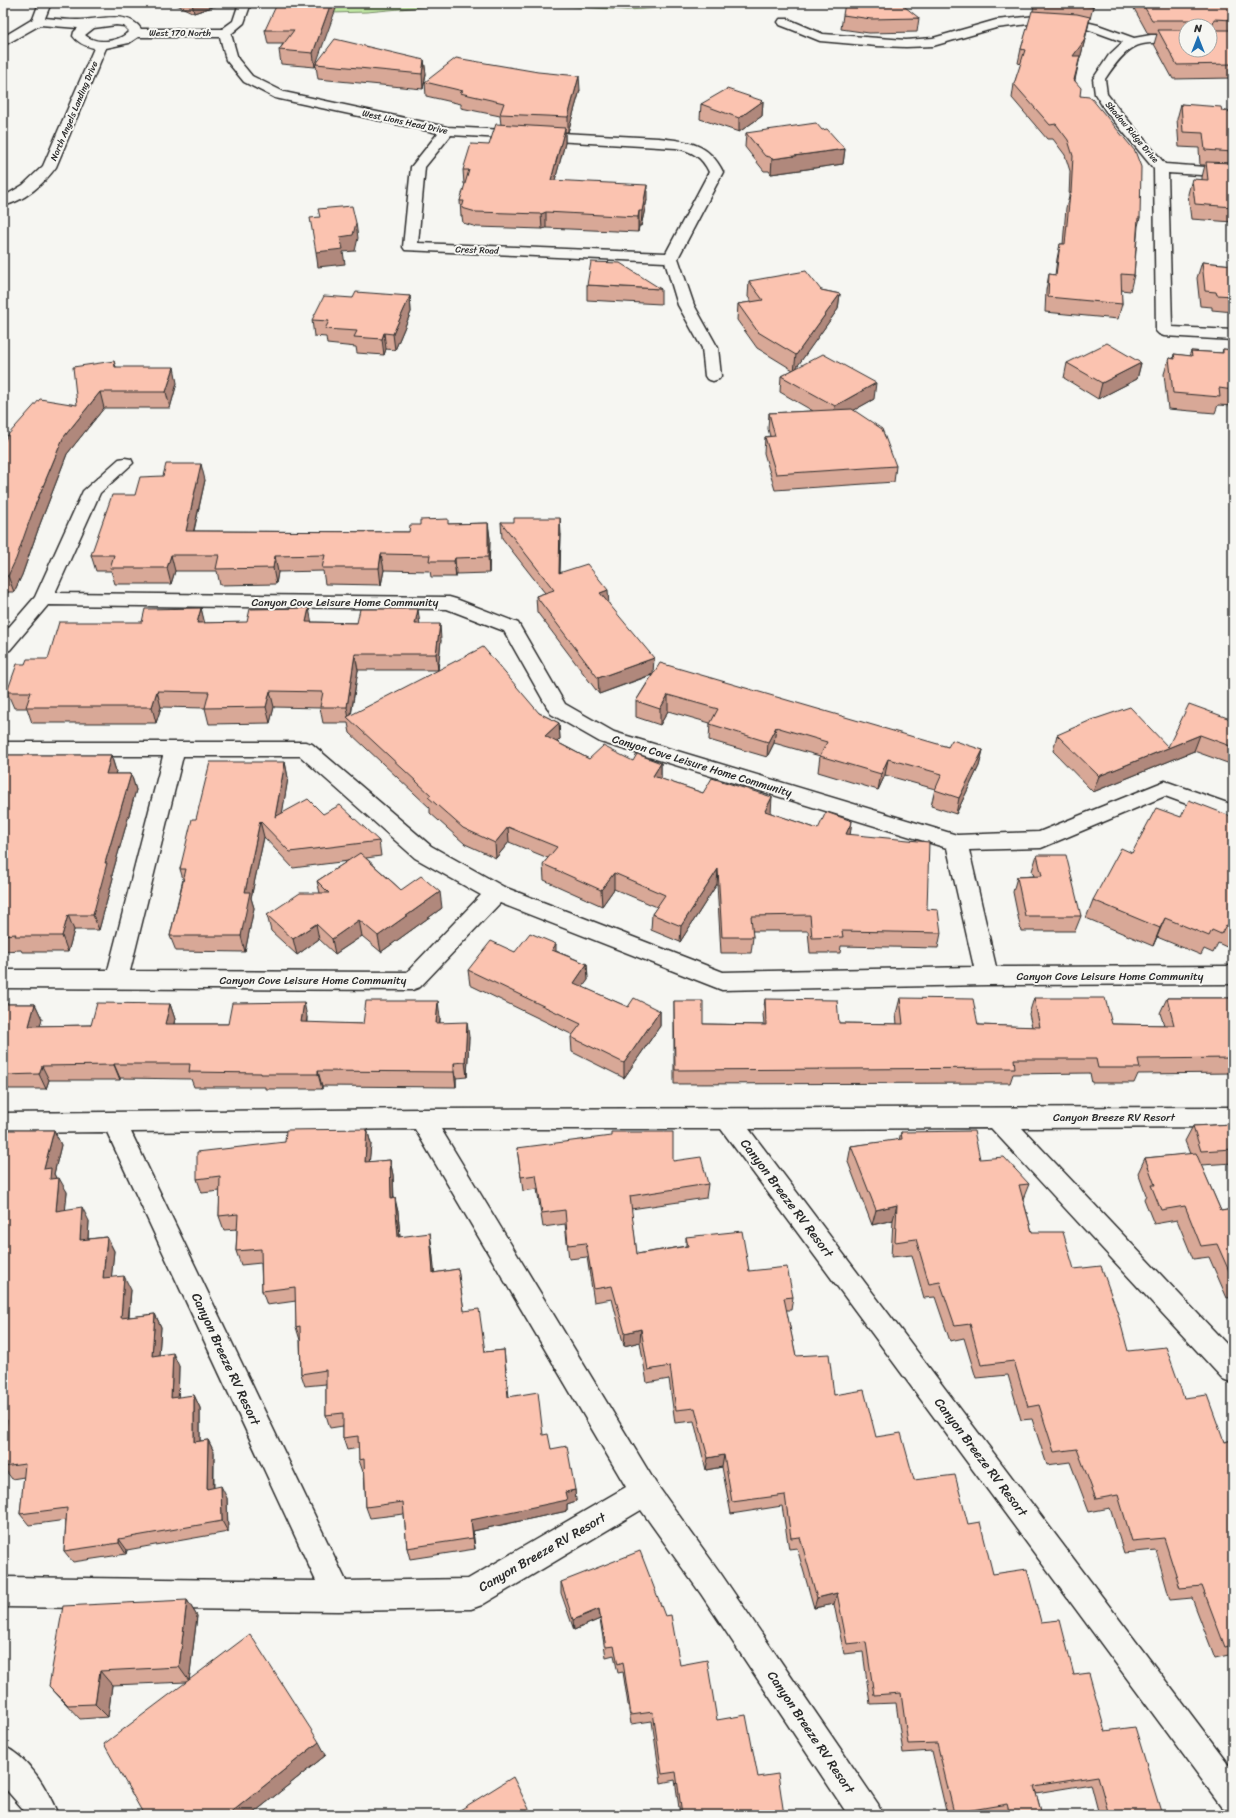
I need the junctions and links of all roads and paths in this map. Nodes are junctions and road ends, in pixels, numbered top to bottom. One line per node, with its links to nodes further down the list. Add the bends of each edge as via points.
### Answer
1 (44, 3): 3 (street)
2 (245, 3): 8 (street, via 238,23)
3 (38, 21): 5 (street); 6 (street)
4 (784, 22): 12 (street, via 820,37 880,44 926,42 951,38 1013,20 1046,19 1081,23)
5 (98, 23): 7 (street, via 125,22 135,28); 9 (street, via 84,28)
6 (25, 29): 9 (street, via 65,32); 11 (street)
7 (134, 33): 8 (street, West 170 North); 13 (street, via 120,42)
8 (225, 33): 14 (street, West Lions Head Drive, via 232,60 248,79 280,95)
9 (79, 36): 13 (street, via 86,42)
10 (1178, 39): 12 (street)
11 (3, 42)
12 (1132, 42): 15 (street, Shadow Ridge Drive, via 1120,50 1099,79 1101,94)
13 (102, 44): 17 (street, North Angels Landing Drive, via 49,167 32,185)
14 (447, 131): 18 (street, West Lions Head Drive, via 658,142 685,145 703,153 713,163 716,172); 18 (street, Crest Road, via 418,167 410,247)
15 (1162, 168): 16 (street); 19 (street, Shadow Ridge Drive, via 1164,331)
16 (1233, 173)
17 (3, 202)
18 (671, 258): 20 (street, via 686,305 710,348)
19 (1233, 335)
20 (713, 376)
21 (125, 463): 22 (street, via 92,491)
22 (43, 599): 23 (street); 27 (street, Canyon Cove Leisure Home Community, via 449,603 511,627 558,709 607,737)
23 (3, 646)
24 (176, 748): 25 (street, Canyon Cove Leisure Home Community); 28 (street, Canyon Cove Leisure Home Community, via 305,749 424,852); 32 (street)
25 (3, 749)
26 (1233, 813): 27 (street, Canyon Cove Leisure Home Community, via 1165,788 1041,840)
27 (957, 843): 30 (street)
28 (496, 893): 30 (street, Canyon Cove Leisure Home Community, via 722,981); 32 (street, Canyon Cove Leisure Home Community, via 412,981)
29 (1233, 975): 30 (street, Canyon Cove Leisure Home Community)
30 (987, 976)
31 (3, 978): 32 (street, Canyon Cove Leisure Home Community)
32 (117, 979)
33 (996, 1117): 34 (street, Canyon Breeze RV Resort); 36 (street, Canyon Breeze RV Resort); 39 (street)
34 (1233, 1117)
35 (422, 1119): 36 (street, Canyon Breeze RV Resort); 37 (street, Canyon Breeze RV Resort); 40 (street, Canyon Breeze RV Resort)
36 (728, 1119): 44 (street, Canyon Breeze RV Resort)
37 (114, 1122): 38 (street, Canyon Breeze RV Resort); 42 (street, Canyon Breeze RV Resort)
38 (3, 1123)
39 (1233, 1370)
40 (645, 1492): 42 (street, Canyon Breeze RV Resort, via 471,1594); 46 (street, Canyon Breeze RV Resort, via 711,1584)
41 (3, 1592): 42 (street, Canyon Breeze RV Resort)
42 (338, 1596)
43 (3, 1762): 45 (street, via 34,1798)
44 (1233, 1796)
45 (42, 1815)
46 (867, 1815)

